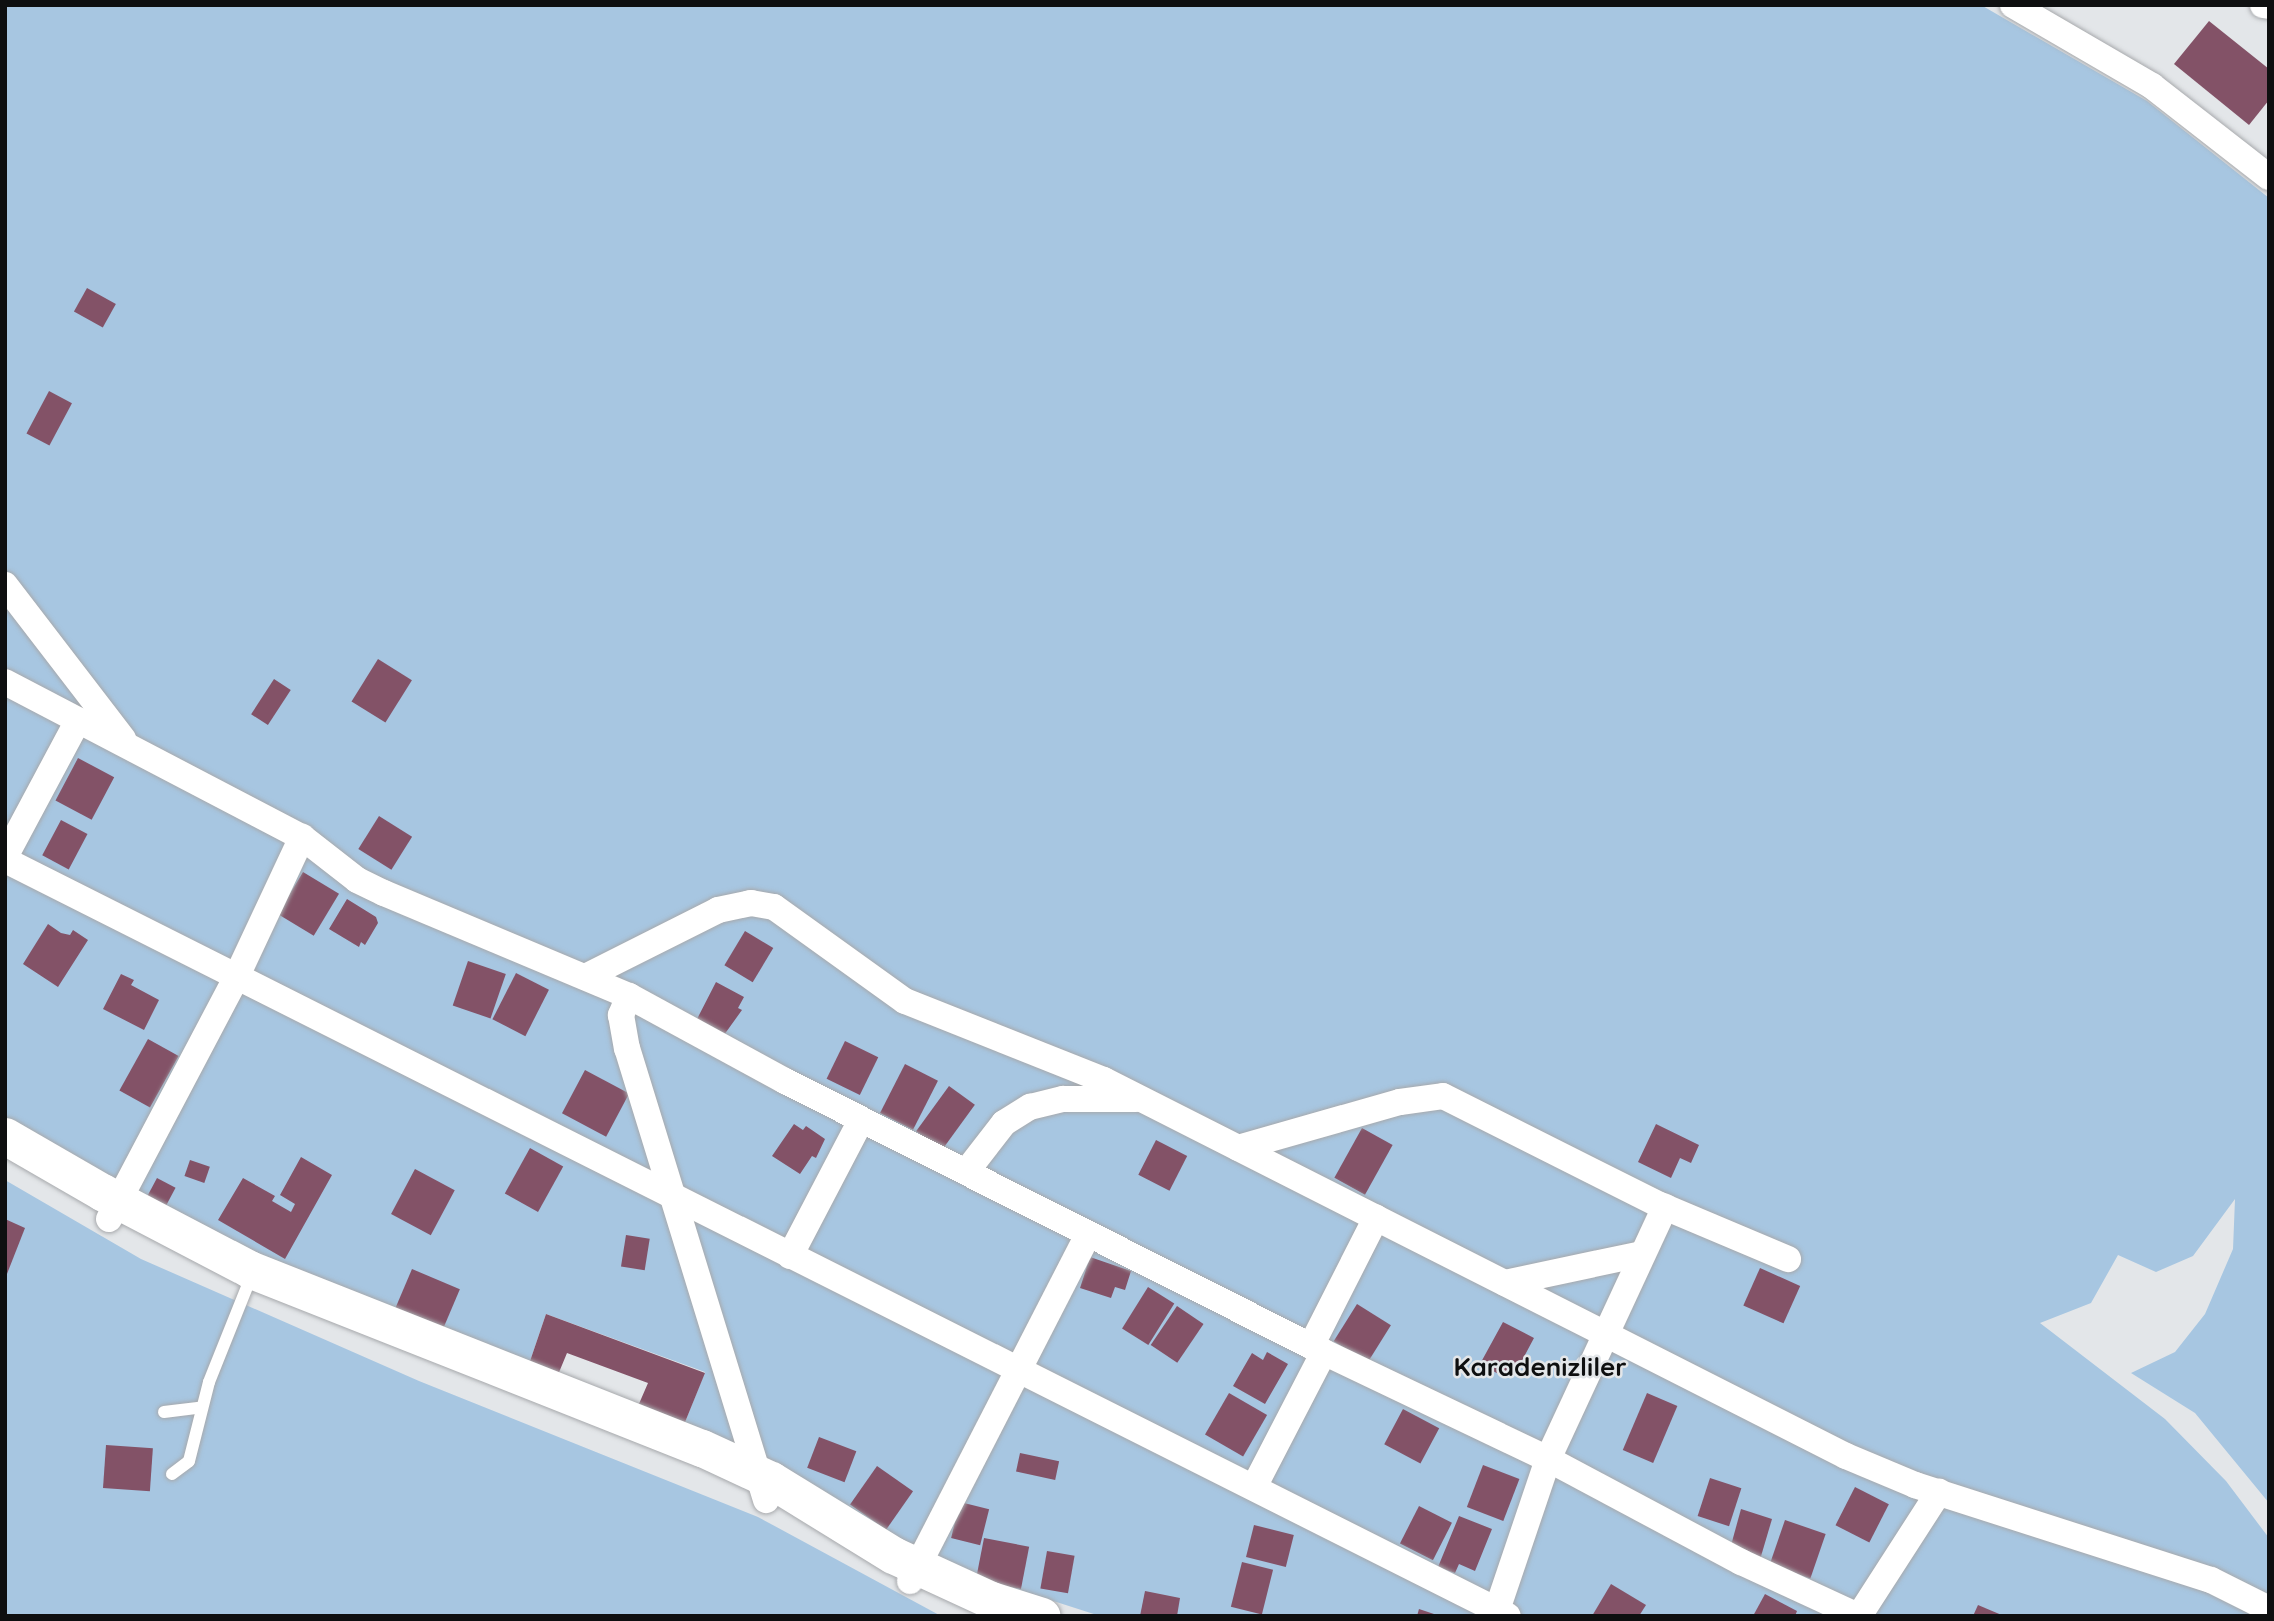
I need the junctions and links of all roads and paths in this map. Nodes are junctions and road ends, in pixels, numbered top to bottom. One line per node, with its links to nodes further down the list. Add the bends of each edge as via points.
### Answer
1 (2013, 5): 4 (street, via 2152,86)
2 (2263, 5): 3 (street)
3 (2269, 6)
4 (2269, 177)
5 (5, 585): 8 (street)
6 (5, 682): 7 (street)
7 (78, 720): 8 (street); 10 (street)
8 (128, 746): 9 (street)
9 (302, 837): 11 (street, via 357,880 384,894); 12 (street)
10 (7, 865): 12 (street)
11 (585, 977): 13 (street); 14 (street, via 718,910 751,903 774,907 905,1001)
12 (236, 978): 20 (street); 22 (street)
13 (629, 996): 15 (street); 20 (street, via 621,1015 627,1048)
14 (1141, 1099): 17 (street); 19 (street, via 1063,1100 1030,1107 1004,1123)
15 (861, 1120): 19 (street); 26 (street)
16 (5, 1136): 22 (main road)
17 (1238, 1148): 21 (street, via 1400,1102 1443,1096); 23 (street)
18 (5, 1158): 22 (main road)
19 (966, 1172): 24 (street)
20 (673, 1198): 26 (street); 37 (street)
21 (1665, 1207): 25 (street); 27 (street)
22 (114, 1210): 29 (main road); 37 (main road)
23 (1376, 1218): 28 (street); 31 (street)
24 (1088, 1234): 31 (street); 32 (street)
25 (1641, 1254): 28 (street); 30 (street)
26 (790, 1256): 32 (street)
27 (1788, 1259)
28 (1505, 1283): 30 (street)
29 (247, 1287): 33 (lane); 37 (main road)
30 (1604, 1331): 35 (street); 39 (street, via 1846,1456)
31 (1317, 1349): 35 (street); 38 (street)
32 (1016, 1370): 38 (street); 40 (street)
33 (202, 1407): 34 (lane); 36 (lane, via 189,1461)
34 (164, 1412)
35 (1548, 1459): 42 (street); 45 (street, via 1741,1562)
36 (172, 1474)
37 (762, 1487): 40 (main road)
38 (1254, 1487): 42 (street)
39 (1939, 1492): 41 (street, via 2211,1580); 45 (street)
40 (914, 1574): 43 (main road); 44 (main road)
41 (2269, 1609)
42 (1503, 1613)
43 (978, 1616)
44 (1042, 1616)
45 (1858, 1616)

